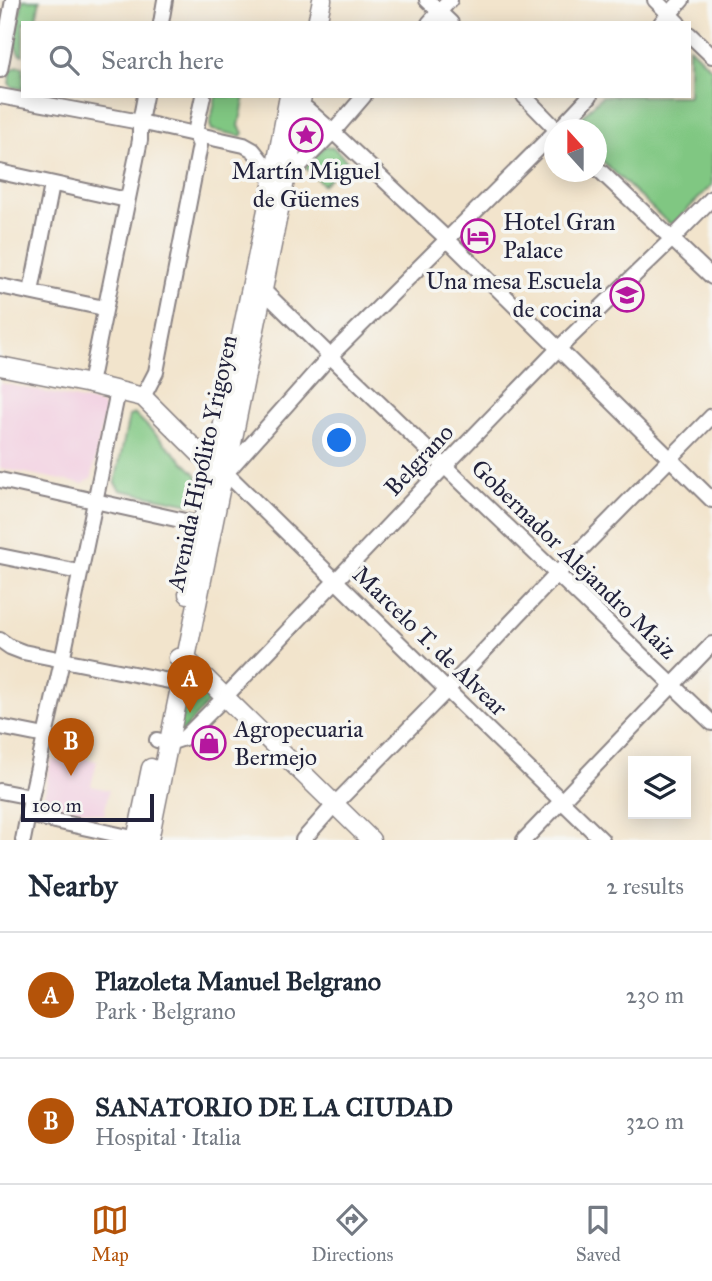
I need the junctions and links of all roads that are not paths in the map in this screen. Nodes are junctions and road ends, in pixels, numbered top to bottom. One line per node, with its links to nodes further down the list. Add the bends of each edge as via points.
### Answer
1 (13, 0): 18 (street)
2 (165, 0): 11 (street)
3 (310, 0): 12 (main road)
4 (322, 0): 13 (main road)
5 (428, 0): 9 (street)
6 (450, 0): 9 (street)
7 (654, 0): 10 (street)
8 (682, 0): 10 (street)
9 (440, 11): 14 (street); 15 (street)
10 (670, 20)
11 (161, 21)
12 (305, 21)
13 (317, 21)
14 (431, 21)
15 (449, 21)
16 (691, 36): 17 (street)
17 (712, 57)
18 (0, 70)
19 (0, 96): 28 (street)
20 (145, 98): 28 (street)
21 (203, 98): 30 (street)
22 (362, 98): 29 (street)
23 (526, 98): 26 (street)
24 (588, 98): 27 (street)
25 (294, 101): 29 (street); 32 (main road, Avenida Hipólito Yrigoyen)
26 (546, 119)
27 (568, 119)
28 (140, 122): 30 (street); 37 (street)
29 (332, 132): 32 (street, via 300,165); 38 (street)
30 (195, 133): 32 (street, via 244,145 265,165); 50 (street, via 201,145 156,372)
31 (544, 144): 38 (street)
32 (281, 171): 42 (main road, Avenida Hipólito Yrigoyen)
33 (0, 172): 35 (street)
34 (607, 177): 39 (street)
35 (52, 185): 37 (street); 43 (street)
36 (712, 198): 39 (street, Belgrano)
37 (127, 200): 44 (street)
38 (447, 239): 45 (street); 46 (street)
39 (672, 239): 40 (street); 45 (street, Belgrano)
40 (712, 277)
41 (0, 286): 43 (street)
42 (257, 288): 46 (street, Gobernador Alejandro Maiz); 54 (main road, Avenida Hipólito Yrigoyen)
43 (31, 292): 44 (street)
44 (104, 308): 48 (street)
45 (558, 349): 52 (street); 53 (street, Belgrano)
46 (330, 356): 53 (street, Gobernador Alejandro Maiz); 54 (street)
47 (0, 366): 48 (main road)
48 (90, 384): 49 (main road)
49 (118, 391): 50 (main road); 56 (street)
50 (143, 397): 54 (main road)
51 (712, 416): 52 (street)
52 (670, 459): 57 (street); 61 (street)
53 (444, 467): 61 (street, Gobernador Alejandro Maiz); 62 (street, Belgrano)
54 (219, 468): 58 (main road, Avenida Hipólito Yrigoyen, via 222,486); 62 (street, Marcelo T. de Alvear)
55 (0, 480): 56 (street)
56 (95, 500): 58 (street); 60 (street)
57 (712, 500)
58 (208, 526): 65 (main road, Avenida Hipólito Yrigoyen)
59 (0, 555): 60 (street)
60 (79, 572): 66 (street)
61 (556, 574): 68 (street, Gobernador Alejandro Maiz); 69 (street)
62 (337, 581): 69 (street, Marcelo T. de Alvear); 70 (street, Belgrano)
63 (0, 640): 66 (street, via 23,652)
64 (712, 644): 68 (street)
65 (180, 658): 67 (main road, Avenida Hipólito Yrigoyen); 70 (main road); 74 (main road, Avenida Hipólito Yrigoyen)
66 (62, 661): 67 (street); 73 (street)
67 (169, 681): 74 (main road, Avenida Hipólito Yrigoyen)
68 (673, 685): 71 (street, Gobernador Alejandro Maiz); 77 (street)
69 (447, 691): 77 (street, Marcelo T. de Alvear); 78 (street)
70 (225, 697): 74 (street, Belgrano, via 184,738); 78 (main road)
71 (712, 723)
72 (0, 727): 73 (street)
73 (45, 736): 76 (street)
74 (163, 742): 81 (main road, Avenida Hipólito Yrigoyen)
75 (0, 791): 76 (street)
76 (31, 797): 79 (street)
77 (562, 802): 84 (street); 85 (street, Marcelo T. de Alvear)
78 (334, 805): 82 (street); 83 (main road)
79 (28, 814): 80 (street); 81 (street)
80 (23, 840)
81 (141, 840)
82 (303, 840)
83 (371, 840)
84 (524, 840)
85 (603, 840)

